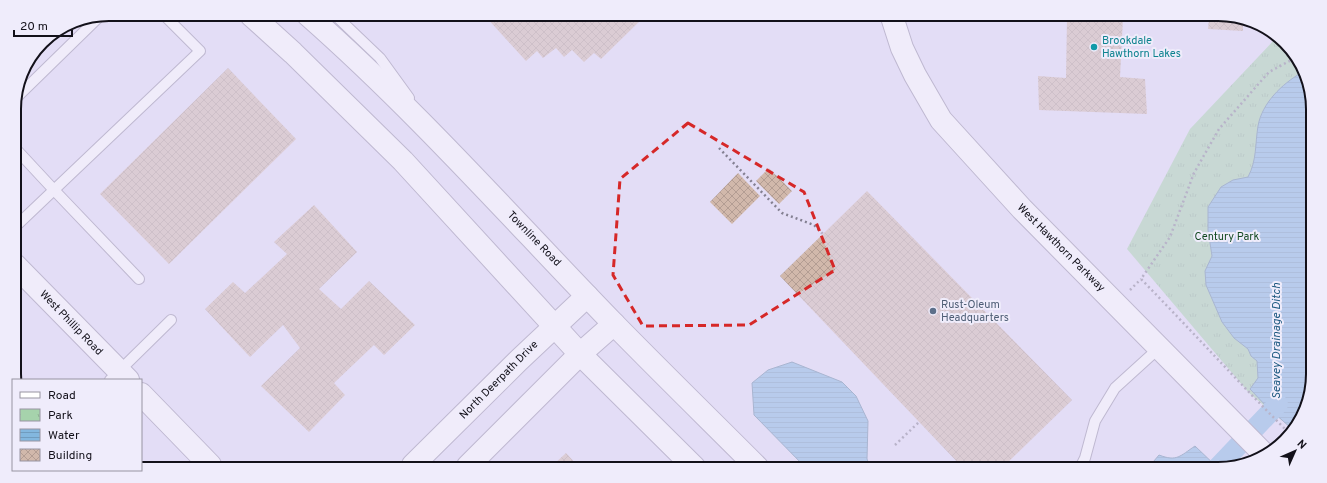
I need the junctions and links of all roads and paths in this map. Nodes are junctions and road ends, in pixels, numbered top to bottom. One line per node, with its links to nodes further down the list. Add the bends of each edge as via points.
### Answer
1 (170, 21): 12 (lane, via 200,51)
2 (258, 21): 20 (street, via 403,161)
3 (315, 21): 9 (street, Townline Road)
4 (341, 21): 9 (lane, via 380,58)
5 (893, 21): 21 (street, West Hawthorn Parkway, via 915,75 941,120 1022,209)
6 (93, 23): 8 (lane)
7 (1291, 60): 26 (path, via 1269,72 1219,130 1194,173 1170,237 1141,279)
8 (23, 91)
9 (440, 140): 17 (street, Townline Road)
10 (719, 148): 14 (path, via 782,213 814,225)
11 (21, 155): 12 (lane)
12 (54, 190): 13 (lane); 16 (lane)
13 (21, 221)
14 (823, 234)
15 (21, 271): 23 (street, West Phillip Road)
16 (139, 279)
17 (587, 296): 19 (street, Townline Road); 20 (street, North Deerpath Drive)
18 (171, 320): 23 (lane)
19 (614, 324): 22 (street); 33 (street, Townline Road)
20 (554, 326): 22 (street); 30 (street, North Deerpath Drive)
21 (1159, 348): 28 (street, West Hawthorn Parkway); 34 (lane, via 1115,388 1095,421)
22 (580, 354): 31 (street); 32 (street)
23 (119, 377)
24 (142, 395): 29 (street)
25 (919, 422): 27 (path)
26 (1286, 430)
27 (895, 445)
28 (1261, 451)
29 (207, 462)
30 (415, 462)
31 (472, 462)
32 (689, 462)
33 (752, 462)
34 (1083, 462)

